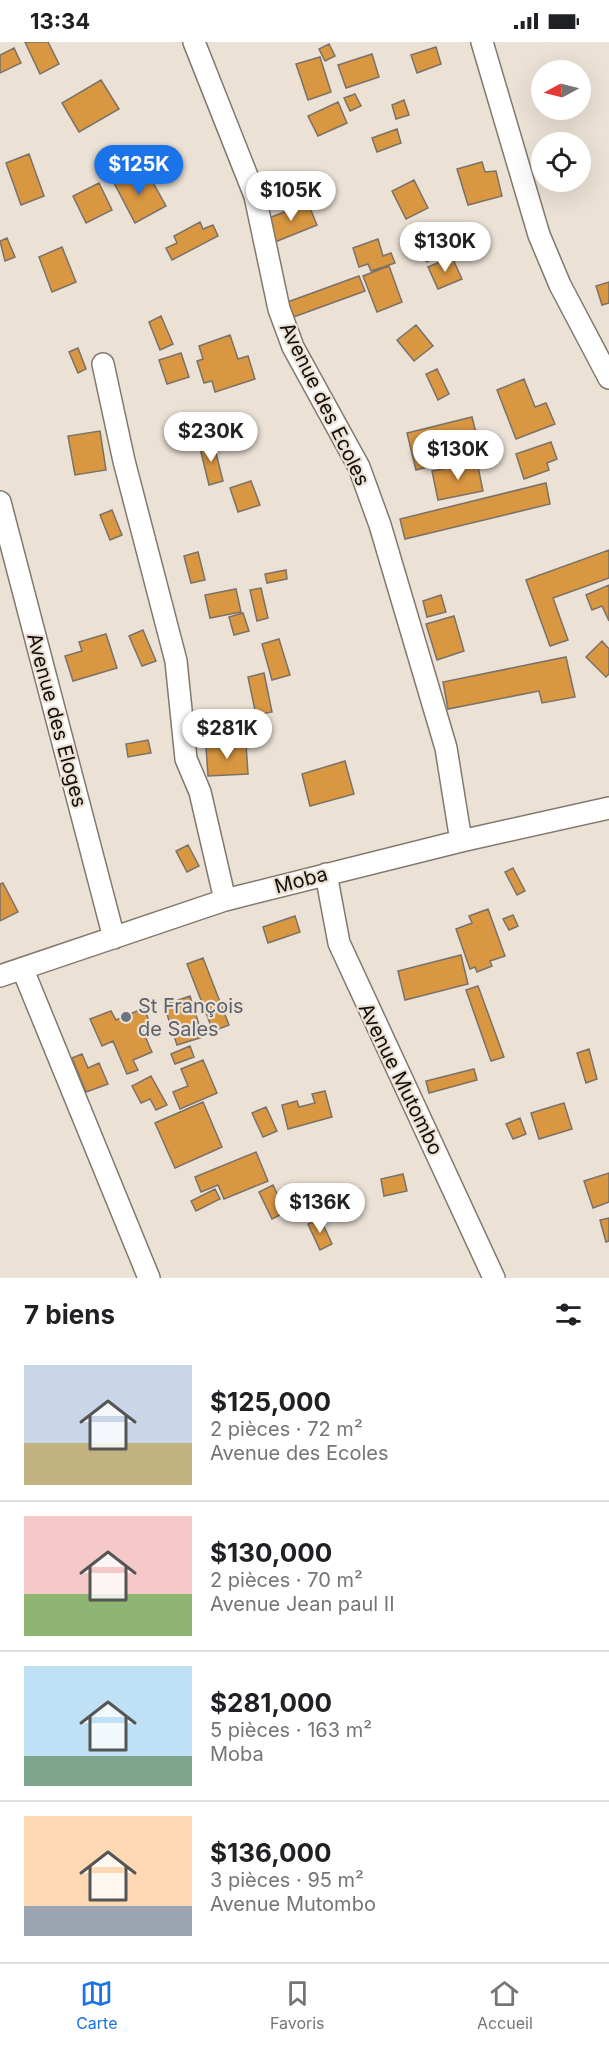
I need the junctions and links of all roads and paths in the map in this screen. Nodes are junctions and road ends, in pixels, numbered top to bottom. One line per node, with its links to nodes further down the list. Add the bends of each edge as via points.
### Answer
1 (194, 42): 7 (street, Avenue des Ecoles, via 255,196 279,309 293,347 359,467 380,525 446,748)
2 (482, 42): 4 (street, via 542,243)
3 (103, 364): 9 (street, via 176,661 186,759 200,792)
4 (609, 378)
5 (0, 502): 10 (street, Avenue des Eloges)
6 (609, 808): 7 (street, Moba)
7 (461, 840): 8 (street, Moba)
8 (326, 874): 9 (street, Moba); 14 (street, Avenue Mutombo, via 339,943)
9 (225, 900): 10 (street, Moba)
10 (114, 938): 11 (street, Moba)
11 (23, 970): 12 (street, Moba); 13 (street)
12 (0, 976)
13 (149, 1278)
14 (494, 1278)

